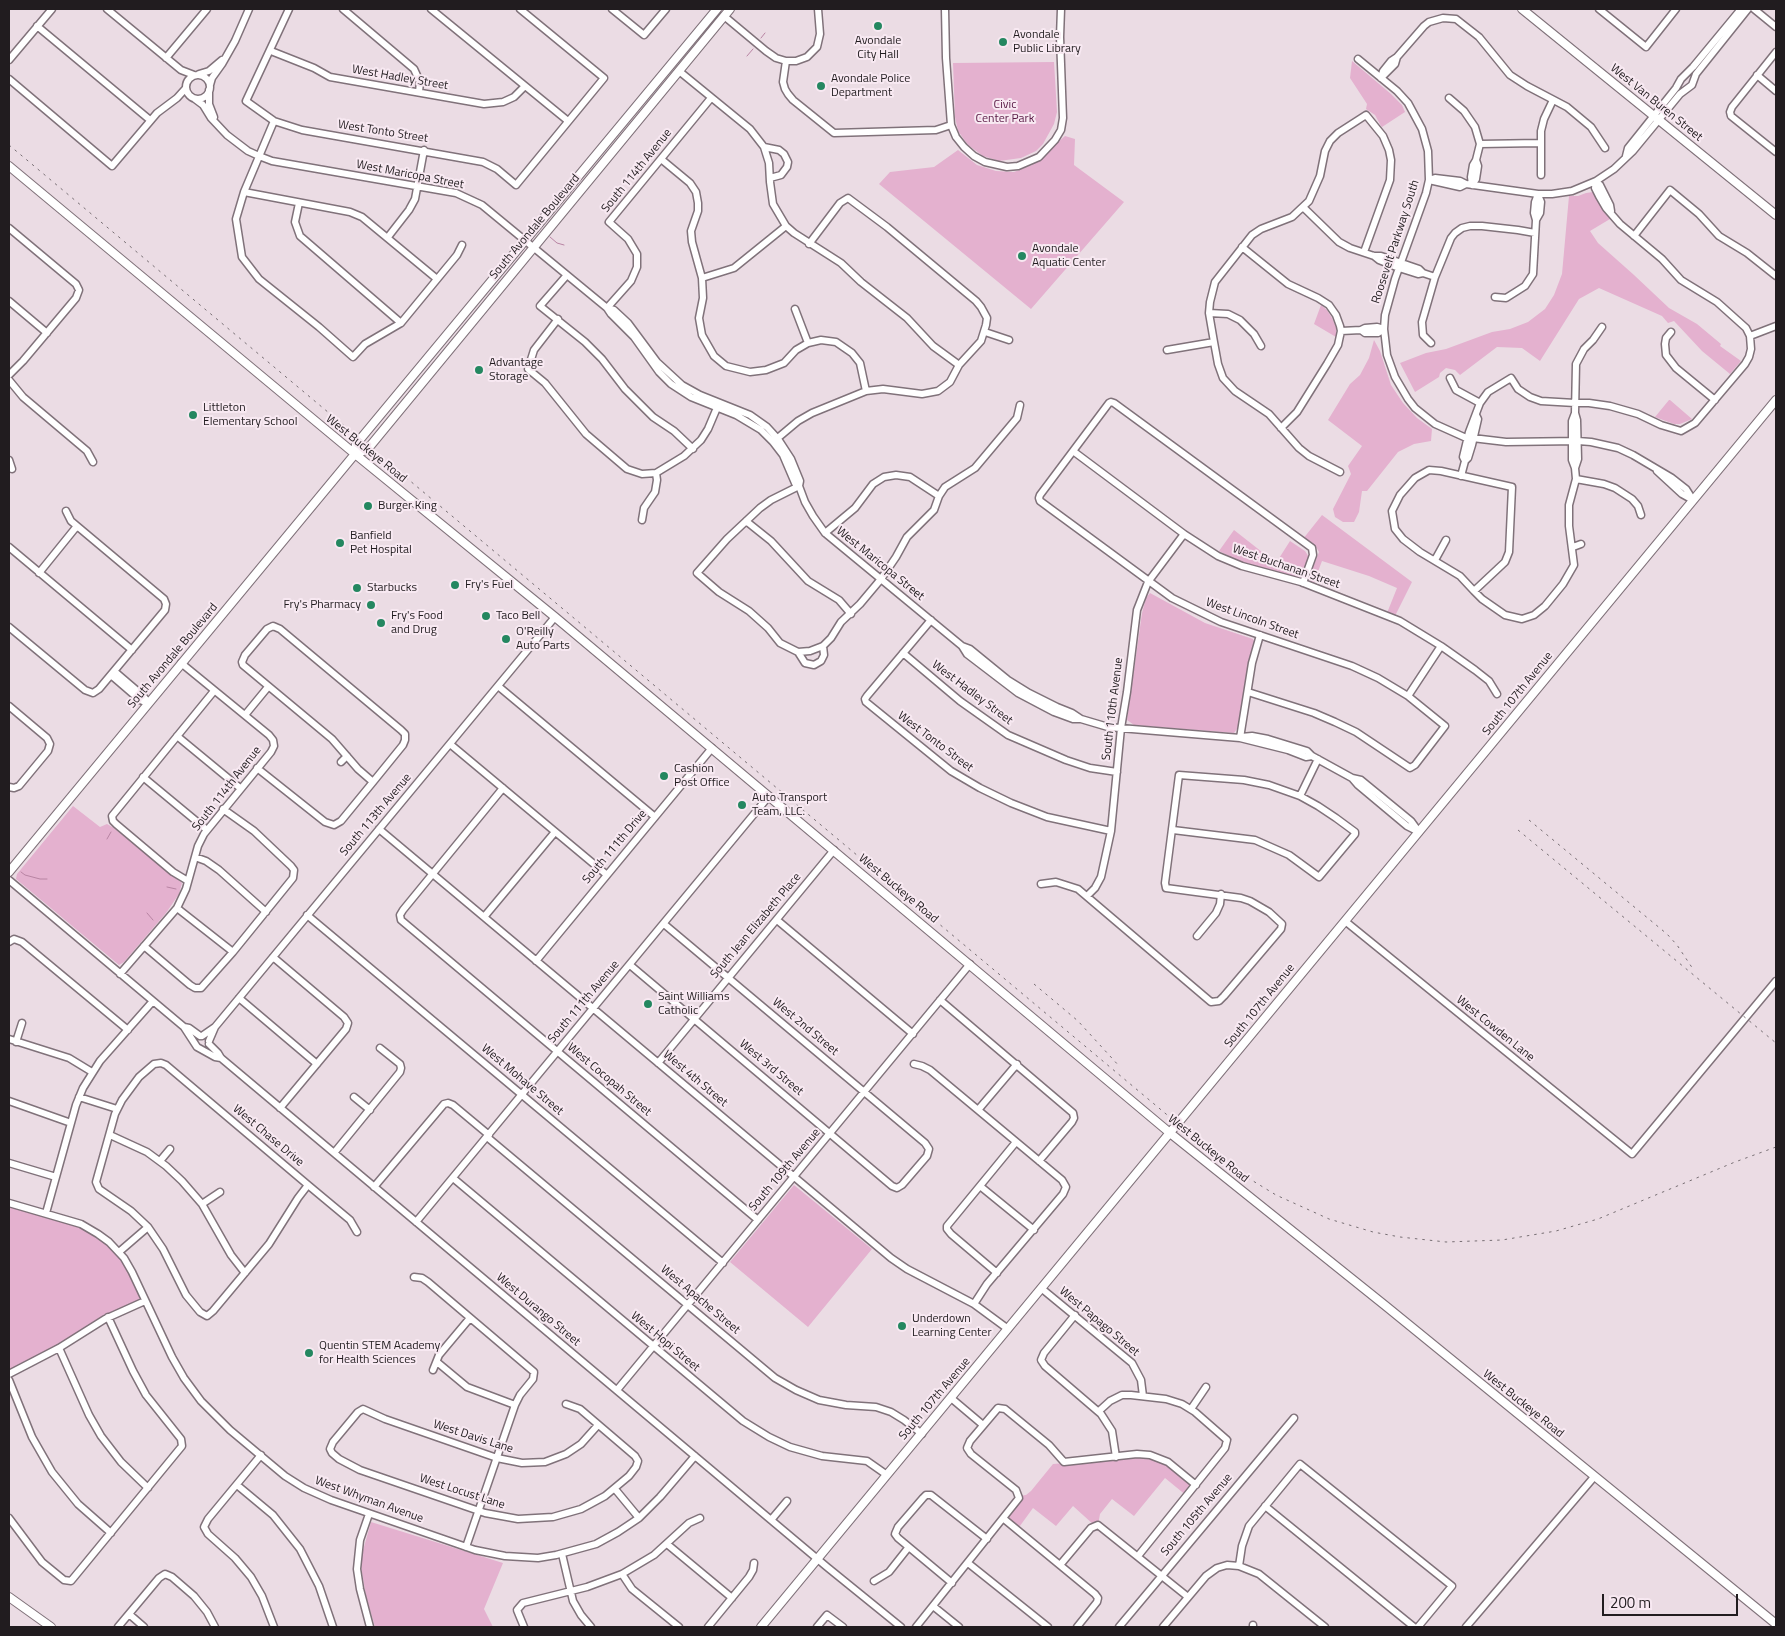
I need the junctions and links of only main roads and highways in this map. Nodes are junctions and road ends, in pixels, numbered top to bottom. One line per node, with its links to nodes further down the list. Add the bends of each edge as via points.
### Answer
1 (717, 9): 4 (main road); 7 (main road, South Avondale Boulevard)
2 (730, 9): 4 (main road, South Avondale Boulevard)
3 (1522, 9): 6 (main road, West Van Buren Street)
4 (724, 16): 9 (main road, South Avondale Boulevard)
5 (9, 166): 10 (main road, West Buckeye Road)
6 (1776, 215)
7 (412, 376): 9 (main road, via 399,401); 10 (main road, South Avondale Boulevard, via 356,444)
8 (1776, 400): 12 (main road, South 107th Avenue)
9 (400, 410): 10 (main road, South Avondale Boulevard, via 366,450)
10 (355, 454): 11 (main road, South Avondale Boulevard); 12 (main road, West Buckeye Road, via 555,617)
11 (9, 872)
12 (1170, 1133): 14 (main road, West Buckeye Road); 16 (main road, South 107th Avenue)
13 (9, 1597): 15 (main road)
14 (1776, 1624)
15 (51, 1627)
16 (761, 1627)

